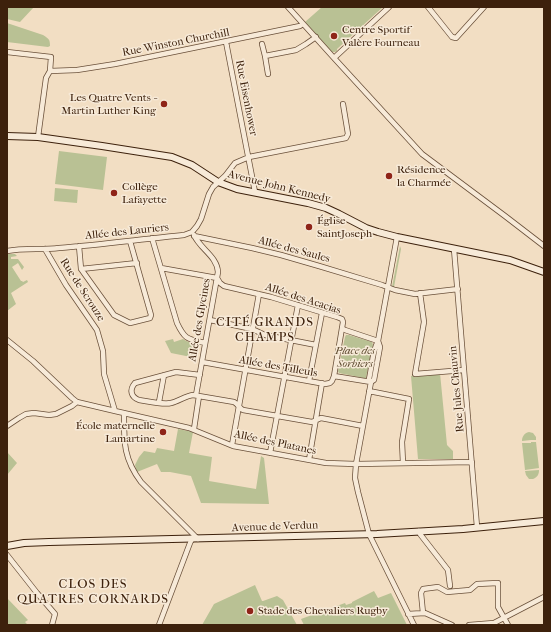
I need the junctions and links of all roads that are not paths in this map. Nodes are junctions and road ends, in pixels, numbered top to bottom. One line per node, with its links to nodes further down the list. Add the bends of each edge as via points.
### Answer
1 (288, 7): 5 (street)
2 (389, 7): 11 (street)
3 (428, 7): 4 (street, via 452,37 456,38)
4 (484, 7)
5 (304, 24): 6 (street); 7 (street, Rue Winston Churchill)
6 (316, 37): 10 (street, via 296,50); 11 (street)
7 (226, 42): 12 (street, Rue Winston Churchill, via 93,68); 18 (street, Rue Eisenhower)
8 (262, 44): 10 (street)
9 (7, 52): 12 (street, via 51,57)
10 (265, 56): 13 (street)
11 (334, 58): 26 (street, via 422,154)
12 (50, 71): 17 (street, via 46,78)
13 (268, 74)
14 (343, 104): 18 (street, via 348,134 346,138)
15 (7, 132): 17 (main road, Avenue John Kennedy)
16 (7, 136): 17 (main road, Avenue John Kennedy)
17 (35, 137): 19 (main road, Avenue John Kennedy, via 172,158 192,165)
18 (249, 157): 19 (street, via 235,163); 20 (street, Rue Eisenhower)
19 (218, 182): 20 (main road, Avenue John Kennedy); 21 (street, via 211,190)
20 (255, 192): 22 (main road, Avenue John Kennedy, via 326,208 366,228)
21 (193, 234): 23 (street, Allée des Lauriers); 34 (street, Allée des Glycines, via 218,267); 35 (street, Allée des Saules, via 281,255)
22 (397, 237): 28 (main road, Avenue John Kennedy); 35 (street)
23 (152, 238): 24 (street, Allée des Lauriers); 31 (street)
24 (130, 241): 25 (street, Allée des Lauriers); 30 (street)
25 (79, 246): 27 (street, Allée des Lauriers); 32 (street)
26 (544, 246)
27 (46, 249): 29 (street, Allée des Lauriers); 64 (street, Rue de Scrouze, via 66,285 97,330 103,351 104,374)
28 (454, 249): 33 (main road, Avenue John Kennedy, via 510,260); 36 (street, Rue Jules Chauvin)
29 (7, 251)
30 (136, 263): 32 (street); 32 (street, via 151,315 150,318 130,323 114,315)
31 (161, 268): 34 (street); 47 (street, via 182,333 189,339)
32 (81, 269)
33 (544, 272)
34 (217, 278): 38 (street, Allée des Acacias, via 224,286); 41 (street, Allée des Glycines)
35 (388, 288): 37 (street, Allée des Saules); 46 (street)
36 (458, 289): 37 (street, Allée des Saules); 51 (street, Rue Jules Chauvin)
37 (420, 293): 51 (street, via 424,322 415,374)
38 (259, 294): 39 (street, Allée des Acacias); 43 (street)
39 (298, 305): 40 (street, Allée des Acacias); 45 (street)
40 (322, 313): 42 (street, Allée des Acacias, via 342,319); 48 (street)
41 (210, 320): 43 (street); 47 (street, Allée des Glycines)
42 (342, 328): 46 (street, Allée des Acacias); 54 (street)
43 (252, 329): 45 (street, via 265,335); 50 (street)
44 (7, 340): 61 (street, Allée des Platanes)
45 (291, 340): 48 (street); 55 (street)
46 (378, 341): 57 (street, via 379,354 374,380)
47 (206, 343): 49 (street, Allée des Glycines)
48 (316, 345): 56 (street)
49 (202, 362): 50 (street, Allée des Tilleuls); 53 (street, Allée des Glycines)
50 (245, 370): 55 (street, Allée des Tilleuls); 63 (street)
51 (464, 370): 74 (street, Rue Jules Chauvin)
52 (164, 375): 53 (street, via 176,372); 62 (street); 62 (street, via 135,383 131,390 134,398)
53 (200, 375): 60 (street, Allée des Glycines)
54 (334, 376): 57 (street); 58 (street, Allée des Tilleuls, via 330,383)
55 (284, 377): 56 (street, Allée des Tilleuls); 66 (street)
56 (309, 381): 58 (street, Allée des Tilleuls)
57 (371, 382): 59 (street)
58 (322, 383): 67 (street)
59 (369, 390): 69 (street); 75 (street, via 409,399 402,442)
60 (198, 396): 62 (street, via 189,395 170,403); 63 (street, via 234,402); 70 (street, Allée des Glycines)
61 (77, 402): 64 (street, Allée des Platanes); 68 (street, via 56,414 26,414)
62 (159, 402)
63 (238, 405): 66 (street, via 243,410); 71 (street)
64 (115, 411): 65 (street, Allée des Platanes)
65 (124, 413): 70 (street, Allée des Platanes); 81 (street, via 124,444 136,476)
66 (277, 416): 67 (street); 72 (street)
67 (316, 421): 69 (street, via 321,418); 73 (street)
68 (7, 426)
69 (363, 426): 76 (street)
70 (194, 429): 71 (street, Allée des Platanes)
71 (232, 445): 72 (street, Allée des Platanes)
72 (270, 452): 73 (street, Allée des Platanes)
73 (309, 460): 76 (street, Allée des Platanes)
74 (472, 462): 75 (street, Allée des Platanes); 78 (street, Rue Jules Chauvin)
75 (403, 463): 76 (street, Allée des Platanes)
76 (356, 464): 80 (street, via 358,492)
77 (544, 521): 78 (main road, Avenue de Verdun)
78 (477, 527): 79 (main road, Avenue de Verdun)
79 (419, 531): 80 (main road, Avenue de Verdun); 84 (street, via 448,570)
80 (368, 534): 81 (main road, Avenue de Verdun); 87 (street)
81 (195, 539): 82 (main road, Avenue de Verdun, via 49,542); 90 (street, via 190,542)
82 (7, 546)
83 (7, 555): 89 (street, via 54,614)
84 (450, 586)
85 (544, 597): 88 (street)
86 (423, 613): 87 (street); 88 (street, via 423,589 438,587 447,592 470,590 477,584 498,583 498,607); 92 (street)
87 (408, 614): 91 (street)
88 (504, 617): 93 (street, via 494,623); 94 (street)
89 (52, 625)
90 (159, 625)
91 (414, 625)
92 (452, 625)
93 (468, 625)
94 (508, 625)

